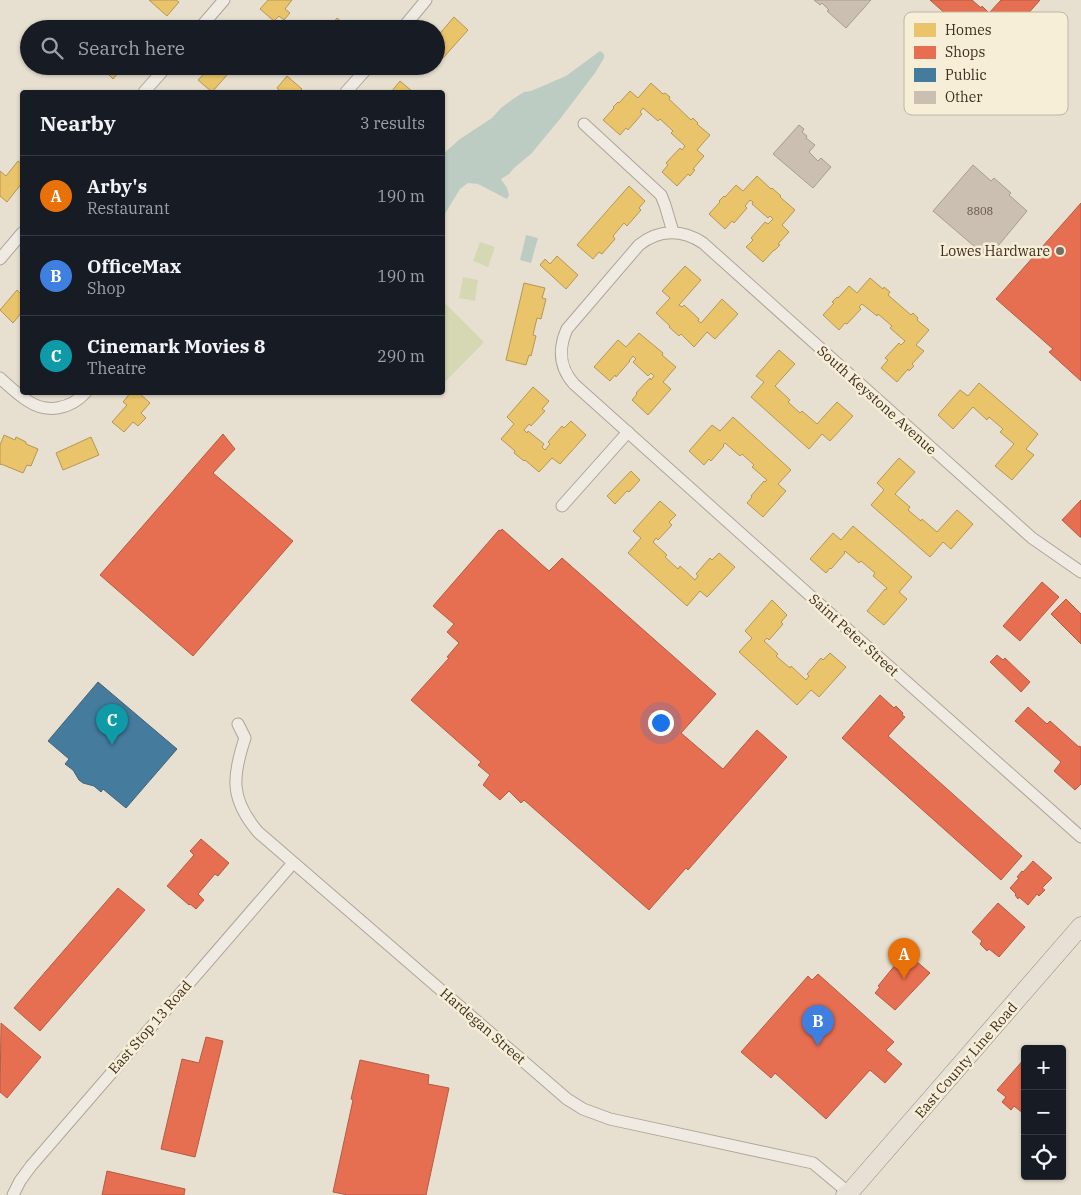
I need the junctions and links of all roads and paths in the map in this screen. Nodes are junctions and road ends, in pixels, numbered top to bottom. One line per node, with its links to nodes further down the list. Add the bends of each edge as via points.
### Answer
1 (224, 0): 3 (street)
2 (426, 0): 4 (street)
3 (207, 20)
4 (409, 20)
5 (159, 75): 7 (street)
6 (361, 75): 8 (street)
7 (146, 90)
8 (348, 90)
9 (584, 124): 10 (street, via 662,196)
10 (671, 232): 15 (street, Saint Peter Street, via 642,242 567,329 563,339 561,356 571,381); 17 (street, South Keystone Avenue, via 689,235 703,243 1032,538)
11 (20, 235): 12 (street)
12 (0, 259)
13 (0, 378): 14 (street, via 28,402 39,407 56,409 68,406)
14 (83, 395)
15 (628, 432): 16 (street); 19 (street, Saint Peter Street)
16 (562, 506)
17 (1081, 572)
18 (238, 724): 20 (street, Hardegan Street, via 245,738 235,777 242,810 258,832)
19 (1081, 836)
20 (293, 862): 22 (street, Hardegan Street, via 577,1105 610,1118 813,1163); 23 (street, East Stop 13 Road, via 31,1166)
21 (1081, 926): 22 (main road, East County Line Road)
22 (848, 1194)
23 (12, 1195)

